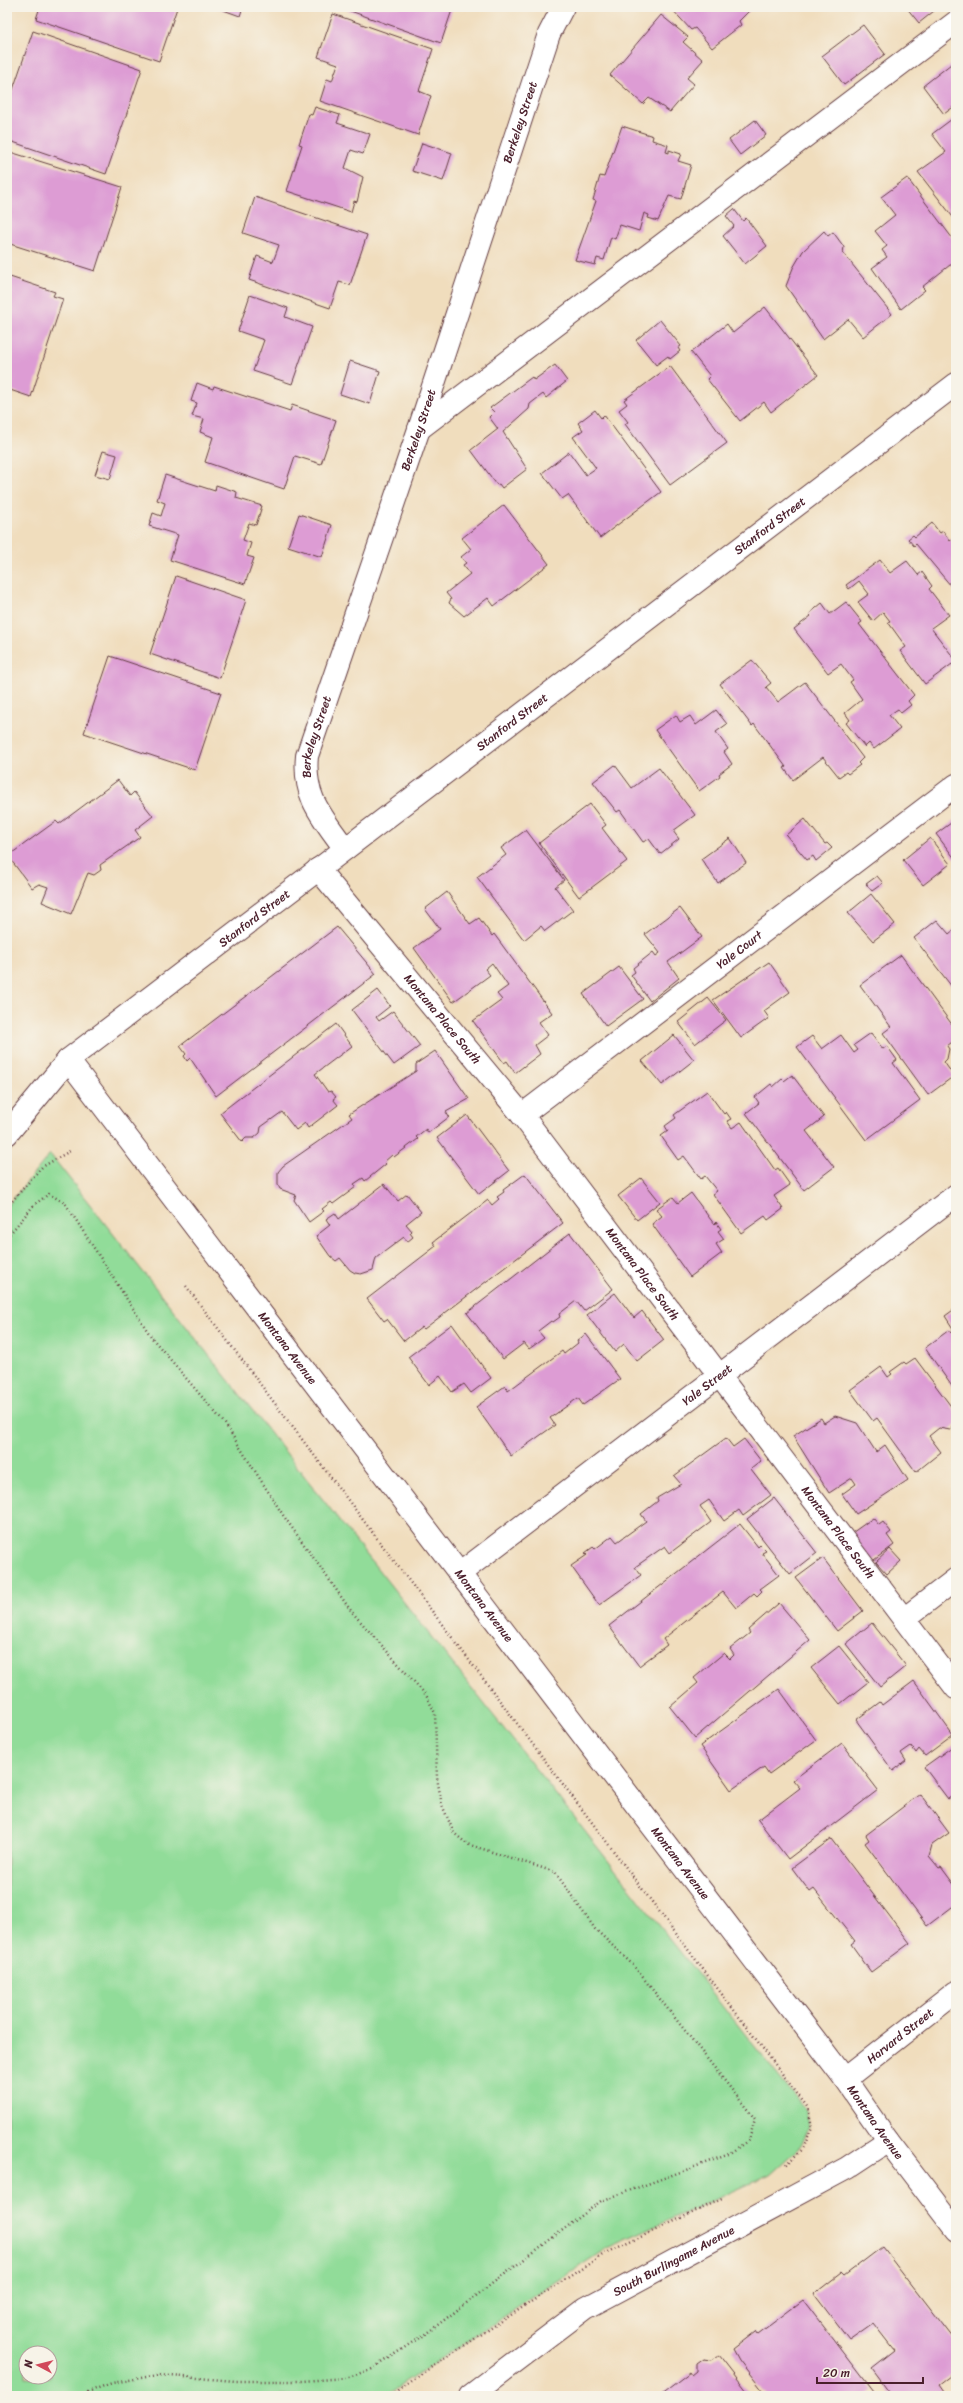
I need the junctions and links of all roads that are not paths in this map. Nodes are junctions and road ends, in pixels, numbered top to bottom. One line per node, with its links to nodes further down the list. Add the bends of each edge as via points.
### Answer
1 (564, 7): 4 (street, Berkeley Street, via 549,34)
2 (956, 22): 4 (street)
3 (956, 384): 6 (street, Stanford Street)
4 (419, 429): 6 (street, Berkeley Street, via 307,756 305,775 313,802)
5 (956, 785): 9 (street, Yale Court)
6 (344, 849): 7 (street, Stanford Street)
7 (318, 869): 8 (street, Stanford Street); 9 (street, Montana Place South)
8 (68, 1060): 10 (street); 13 (street, Montana Avenue)
9 (522, 1115): 12 (street, Montana Place South)
10 (7, 1134)
11 (956, 1195): 12 (street, Yale Street)
12 (719, 1375): 13 (street, Yale Street); 15 (street, Montana Place South)
13 (459, 1574): 18 (street, Montana Avenue)
14 (956, 1579): 15 (street)
15 (904, 1619): 16 (street, Montana Place South)
16 (956, 1688)
17 (956, 1992): 18 (street, Harvard Street)
18 (845, 2079): 19 (street, Montana Avenue)
19 (888, 2141): 20 (street, Montana Avenue); 21 (street, South Burlingame Avenue, via 847,2168 586,2308)
20 (956, 2230)
21 (470, 2396)

